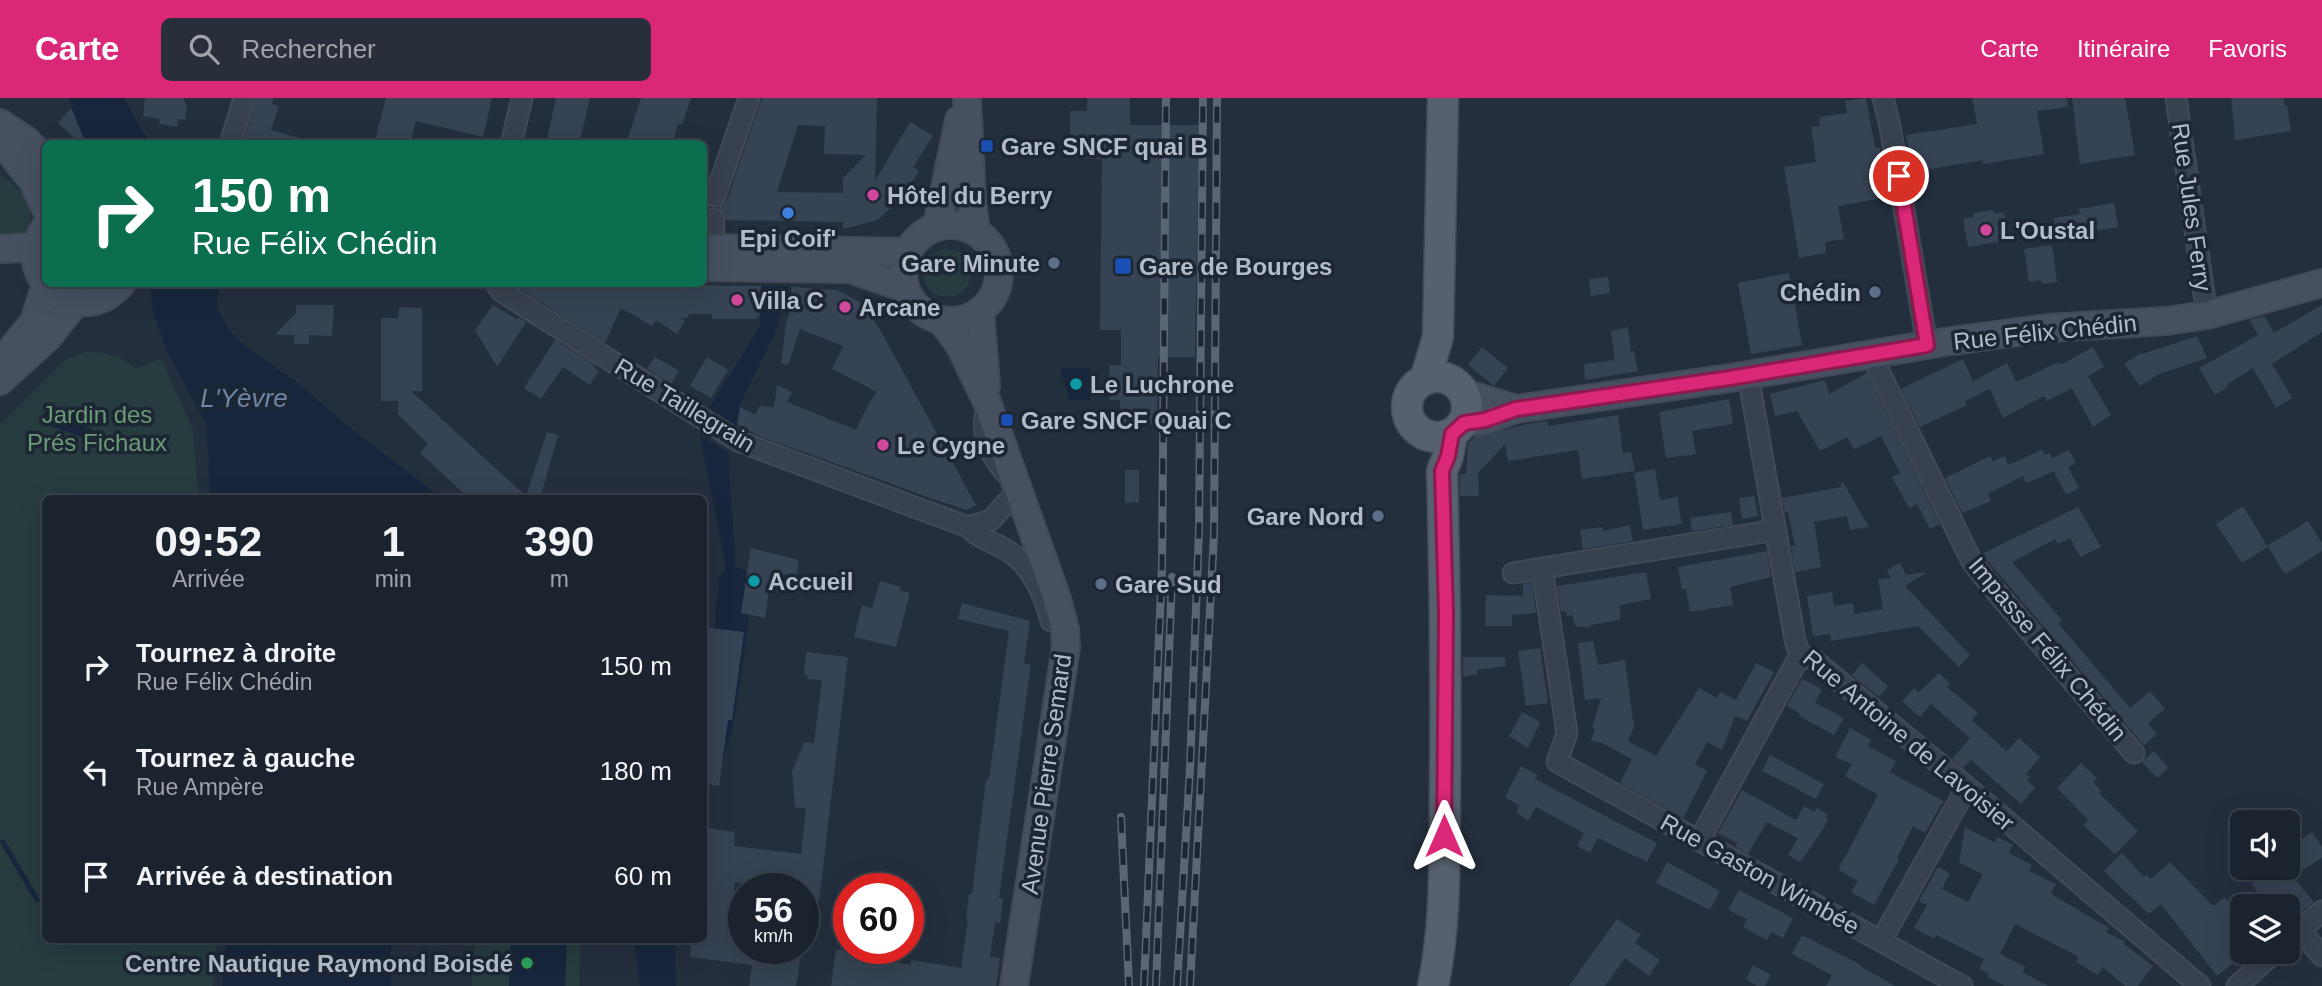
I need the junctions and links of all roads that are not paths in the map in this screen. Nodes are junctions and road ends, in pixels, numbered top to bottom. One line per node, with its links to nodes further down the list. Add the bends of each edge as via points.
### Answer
1 (244, 98): 8 (street)
2 (522, 98): 9 (street)
3 (749, 98): 12 (street)
4 (1443, 98): 39 (main road, via 1438,337)
5 (1883, 98): 33 (street)
6 (2176, 98): 31 (street, Rue Jules Ferry)
7 (964, 111): 15 (main road); 16 (main road)
8 (231, 140)
9 (512, 140)
10 (2, 141): 11 (main road, via 27,141); 13 (main road)
11 (42, 158)
12 (715, 196)
13 (42, 201)
14 (714, 219): 20 (street)
15 (938, 220): 16 (main road); 19 (main road)
16 (976, 231): 30 (main road, via 994,251 999,273 994,295)
17 (39, 245): 18 (main road); 21 (main road); 22 (main road)
18 (0, 249)
19 (907, 252): 20 (main road); 28 (main road)
20 (707, 254): 28 (main road, via 850,269)
21 (0, 258)
22 (42, 279)
23 (2322, 283): 31 (main road, Rue Félix Chédin)
24 (45, 287): 35 (main road, via 34,322)
25 (49, 287): 29 (main road)
26 (118, 287): 29 (main road, via 97,301)
27 (498, 287): 41 (street, Rue Taillegrain, via 738,442)
28 (905, 288): 32 (main road, via 919,309)
29 (76, 302): 37 (main road, via 47,338)
30 (980, 311): 32 (main road, via 968,318); 38 (main road, Avenue Pierre Semard)
31 (2207, 315): 33 (main road, Rue Félix Chédin, via 2048,328)
32 (941, 320): 38 (main road, Avenue Pierre Semard, via 959,344)
33 (1927, 345): 34 (main road, Rue Félix Chédin)
34 (1875, 354): 36 (main road, Rue Félix Chédin); 47 (street, Impasse Félix Chédin, via 1878,369 1971,560)
35 (0, 370)
36 (1748, 375): 39 (main road, Rue Félix Chédin, via 1516,409); 42 (street, Rue Antoine de Lavoisier)
37 (0, 381)
38 (987, 402): 40 (main road, Avenue Pierre Semard)
39 (1448, 408): 57 (main road, via 1432,457 1442,471 1446,614 1444,892)
40 (1018, 491): 41 (street, via 991,520); 46 (main road, Avenue Pierre Semard, via 1065,629)
41 (968, 527): 46 (street, Rue Taillegrain, via 976,536 1012,553 1035,581 1058,652)
42 (1776, 530): 43 (street); 45 (street, Rue Antoine de Lavoisier)
43 (1542, 568): 44 (street); 49 (street, Rue Gaston Wimbée, via 1567,733 1557,762)
44 (1513, 573)
45 (1800, 654): 48 (street, Rue Antoine de Lavoisier, via 1814,660); 49 (street)
46 (1059, 691): 56 (main road, Avenue Pierre Semard)
47 (2134, 752)
48 (1967, 787): 52 (street); 59 (street, Rue Antoine de Lavoisier)
49 (1699, 841): 52 (street, Rue Gaston Wimbée)
50 (2322, 911): 51 (street)
51 (2300, 931)
52 (1881, 940): 58 (street, Rue Gaston Wimbée)
53 (2300, 940): 54 (street)
54 (2322, 956)
55 (2262, 964): 60 (street)
56 (1014, 986)
57 (1433, 986)
58 (1962, 986)
59 (2200, 986)
60 (2237, 986)

